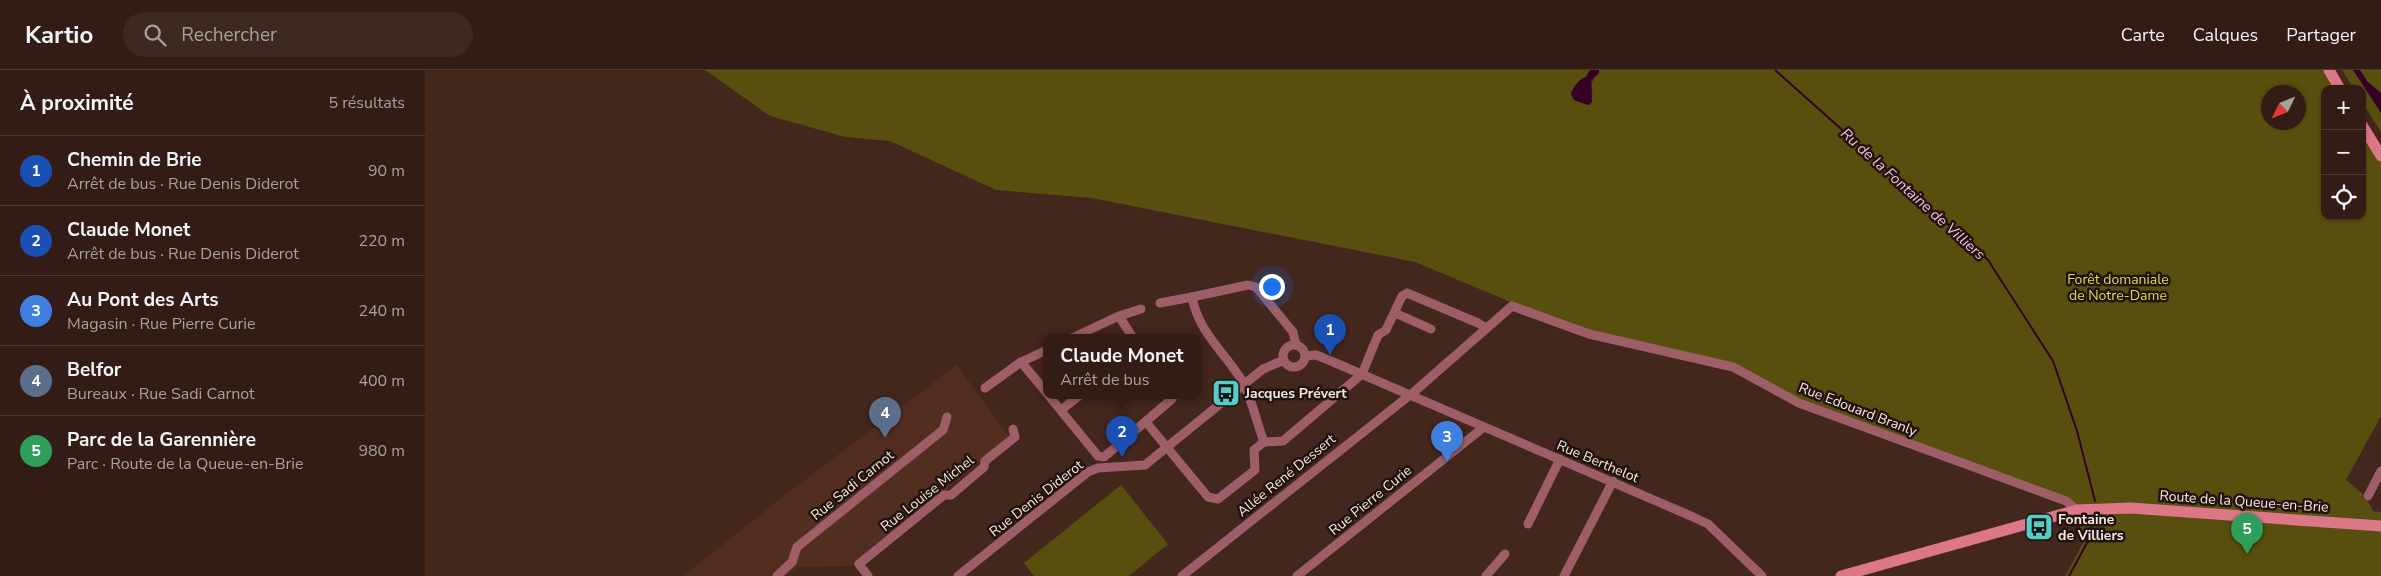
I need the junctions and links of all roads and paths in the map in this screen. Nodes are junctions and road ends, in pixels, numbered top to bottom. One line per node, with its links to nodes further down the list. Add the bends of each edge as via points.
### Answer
1 (2329, 70): 2 (main road)
2 (2338, 85)
3 (2365, 130): 4 (main road)
4 (2381, 156)
5 (1192, 297): 6 (street); 15 (street, via 1248,285 1256,287 1293,332); 21 (street, via 1195,315)
6 (1160, 303)
7 (1512, 306): 11 (street, Allée René Dessert); 39 (street, Rue Edouard Branly, via 1589,334 1733,367 1799,404 2066,501)
8 (1141, 310): 10 (street)
9 (1395, 313): 11 (street, via 1402,296 1407,293); 12 (street); 20 (street, via 1386,330 1378,334)
10 (1119, 316): 13 (street); 14 (street)
11 (1486, 328): 24 (street, Allée René Dessert)
12 (1431, 329)
13 (1081, 334)
14 (1130, 334)
15 (1296, 345): 17 (street, via 1303,349); 18 (street, via 1285,349)
16 (1043, 352): 19 (street)
17 (1305, 356): 18 (street, via 1298,367 1288,366); 20 (street, via 1316,355)
18 (1283, 360): 21 (street, Rue Denis Diderot, via 1263,369)
19 (1021, 362): 22 (street); 23 (street)
20 (1362, 374): 24 (street); 33 (street, via 1283,441)
21 (1243, 385): 33 (street); 34 (street, Rue Denis Diderot)
22 (985, 388)
23 (1043, 388)
24 (1408, 395): 31 (street, Rue Berthelot); 46 (street, Allée René Dessert)
25 (1052, 399): 28 (street)
26 (1075, 399): 28 (street)
27 (1172, 399): 30 (street)
28 (1061, 410): 30 (street, via 1098,456 1104,457)
29 (947, 417): 43 (street, Rue Sadi Carnot, via 943,430 797,547 792,562)
30 (1146, 422): 34 (street)
31 (1484, 427): 35 (street, Rue Berthelot); 47 (street, Rue Pierre Curie)
32 (1013, 429): 44 (street, Rue Louise Michel, via 1015,437 985,462 985,467 951,495 944,495 859,564)
33 (1264, 442): 34 (street, via 1254,450 1255,470 1218,499 1208,497)
34 (1167, 446): 45 (street, Rue Denis Diderot, via 1145,465 1098,468 1088,472)
35 (1560, 459): 37 (street, Rue Berthelot); 40 (street)
36 (2381, 470): 38 (street)
37 (1613, 481): 49 (street); 50 (street, Rue Berthelot, via 1708,524)
38 (2367, 496)
39 (2077, 510): 41 (main road, Route de la Queue-en-Brie, via 2131,508); 51 (main road, Route de la Queue-en-Brie)
40 (1528, 524)
41 (2381, 526)
42 (1505, 554): 48 (street)
43 (777, 576)
44 (868, 576)
45 (958, 576)
46 (1181, 576)
47 (1297, 576)
48 (1486, 576)
49 (1564, 576)
50 (1763, 576)
51 (1841, 576)

